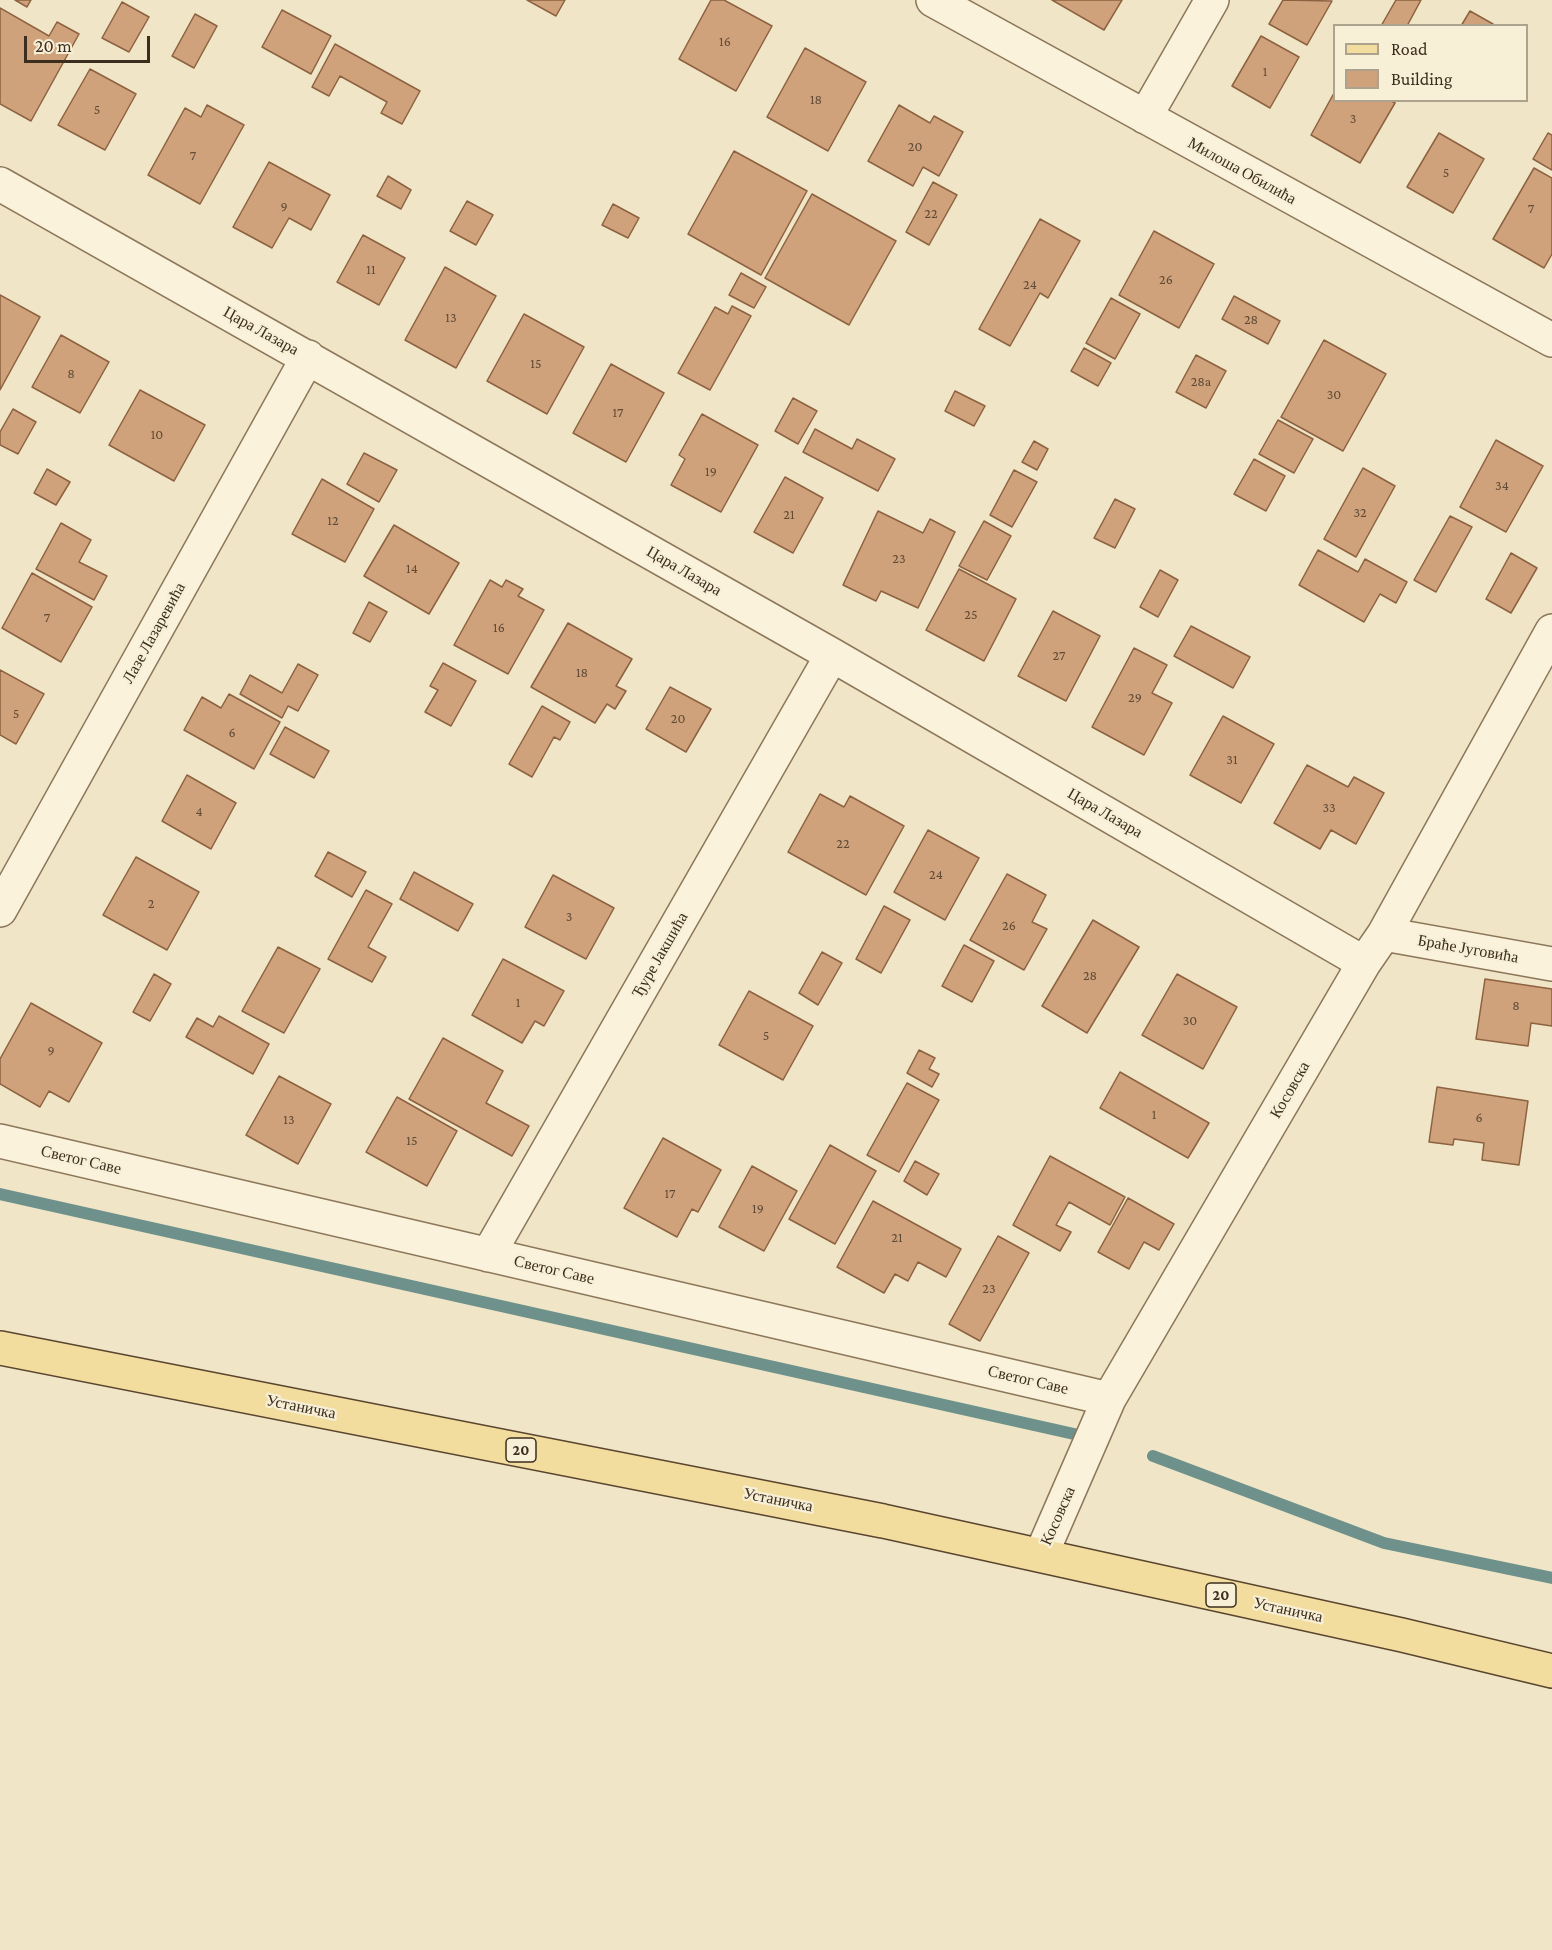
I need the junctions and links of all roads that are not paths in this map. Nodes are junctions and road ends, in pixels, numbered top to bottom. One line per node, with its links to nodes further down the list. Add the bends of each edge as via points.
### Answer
1 (933, 0): 3 (street, Милоша Обилића)
2 (1212, 0): 3 (street)
3 (1145, 117): 5 (street, Милоша Обилића)
4 (0, 184): 6 (street, Цара Лазара)
5 (1552, 340)
6 (308, 357): 8 (street, Цара Лазара); 9 (street, Лазе Лазаревића)
7 (1552, 631): 10 (street, Косовска)
8 (832, 655): 11 (street, Цара Лазара); 14 (street, Ђуре Јакшића)
9 (0, 910)
10 (1384, 934): 11 (street, Косовска); 12 (street, Браће Југовића)
11 (1364, 963): 16 (street, Косовска)
12 (1552, 964)
13 (0, 1141): 14 (street, Светог Саве)
14 (488, 1255): 16 (street, Светог Саве)
15 (0, 1348): 17 (main road, Устаничка / 20, via 872,1518)
16 (1109, 1399): 17 (street, Косовска)
17 (1041, 1556): 18 (main road, Устаничка / 20)
18 (1552, 1671)

